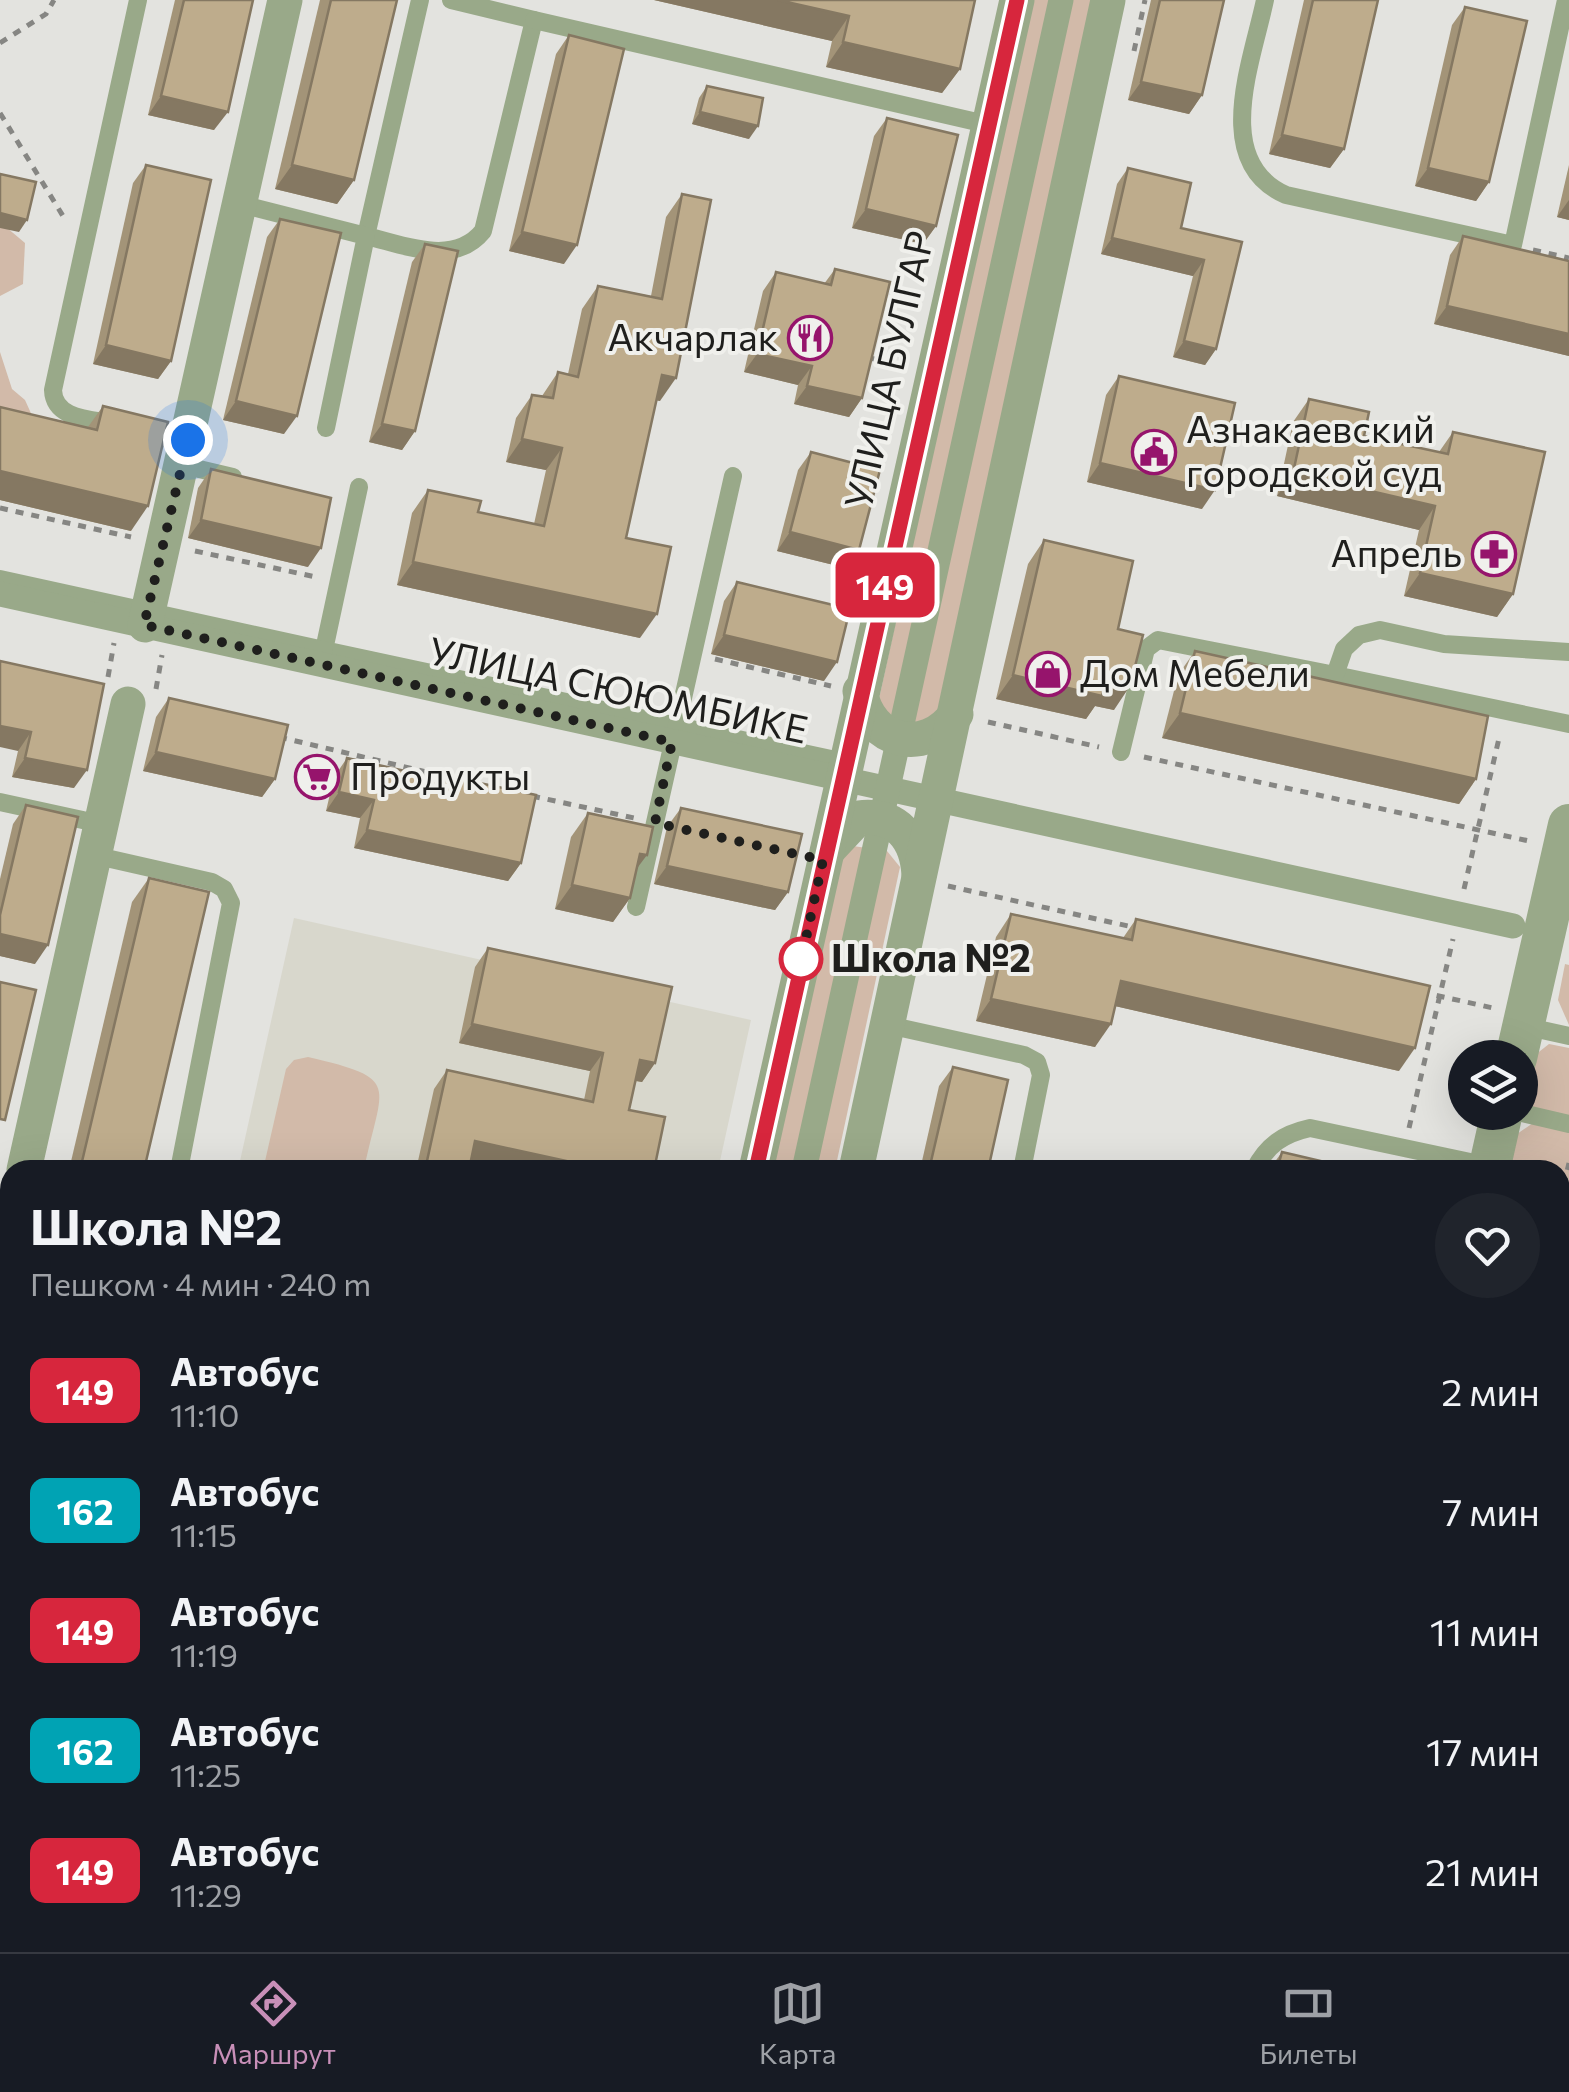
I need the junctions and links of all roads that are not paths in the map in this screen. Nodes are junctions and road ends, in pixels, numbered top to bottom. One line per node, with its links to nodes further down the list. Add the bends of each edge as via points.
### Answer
1 (138, 0): 15 (lane, via 53,390 64,412)
2 (285, 0): 12 (street)
3 (420, 0): 13 (lane)
4 (451, 0): 10 (lane)
5 (1017, 0): 11 (street, УЛИЦА БУЛГАР)
6 (1062, 0): 31 (street)
7 (1108, 0): 28 (street)
8 (1265, 0): 9 (lane, via 1242,128 1250,168 1265,185 1512,245)
9 (1566, 0)
10 (534, 20): 11 (lane); 13 (lane, via 483,231 458,250 436,252)
11 (990, 125): 26 (street, УЛИЦА БУЛГАР)
12 (240, 204): 13 (lane); 16 (street)
13 (366, 236): 14 (lane)
14 (326, 428)
15 (139, 429)
16 (181, 447): 18 (lane); 22 (street)
17 (733, 476): 30 (lane)
18 (255, 482)
19 (359, 487): 23 (lane)
20 (0, 578): 22 (lane)
21 (0, 594): 22 (street, УЛИЦА СЮЮМБИКЕ)
22 (147, 618): 23 (lane); 30 (street, УЛИЦА СЮЮМБИКЕ)
23 (324, 650): 30 (lane)
24 (1569, 652): 25 (lane, via 1444,644 1380,630 1358,635 1344,649)
25 (1335, 675): 29 (lane); 32 (lane, via 1158,640 1146,649)
26 (860, 692): 31 (street, via 871,722); 33 (street, УЛИЦА БУЛГАР)
27 (128, 704): 38 (street)
28 (956, 714): 31 (street, via 932,737); 34 (street)
29 (1569, 724)
30 (674, 734): 33 (street, УЛИЦА СЮЮМБИКЕ); 41 (lane)
31 (900, 738): 36 (street)
32 (1121, 752)
33 (843, 770): 36 (street, УЛИЦА СЮЮМБИКЕ); 39 (street, УЛИЦА БУЛГАР)
34 (938, 800): 36 (street, УЛИЦА СЮЮМБИКЕ); 40 (street); 42 (street, УЛИЦА СЮЮМБИКЕ)
35 (0, 802): 38 (lane)
36 (885, 803): 39 (street, via 848,825); 40 (street, via 911,841); 52 (street)
37 (1566, 837): 44 (street)
38 (97, 840): 49 (street); 50 (lane, via 212,882 231,903)
39 (823, 860): 51 (street, УЛИЦА БУЛГАР)
40 (920, 882): 43 (street)
41 (636, 907)
42 (1512, 926)
43 (888, 1026): 53 (street); 54 (lane, via 1037,1062 1041,1076)
44 (1521, 1033): 45 (lane)
45 (1569, 1036)
46 (1538, 1117): 47 (lane)
47 (1569, 1124)
48 (1498, 1130): 57 (street)
49 (26, 1160)
50 (181, 1160)
51 (758, 1160)
52 (806, 1160)
53 (858, 1160)
54 (1024, 1160)
55 (1260, 1160): 56 (lane, via 1270,1145 1310,1128)
56 (1457, 1160)
57 (1492, 1160)

